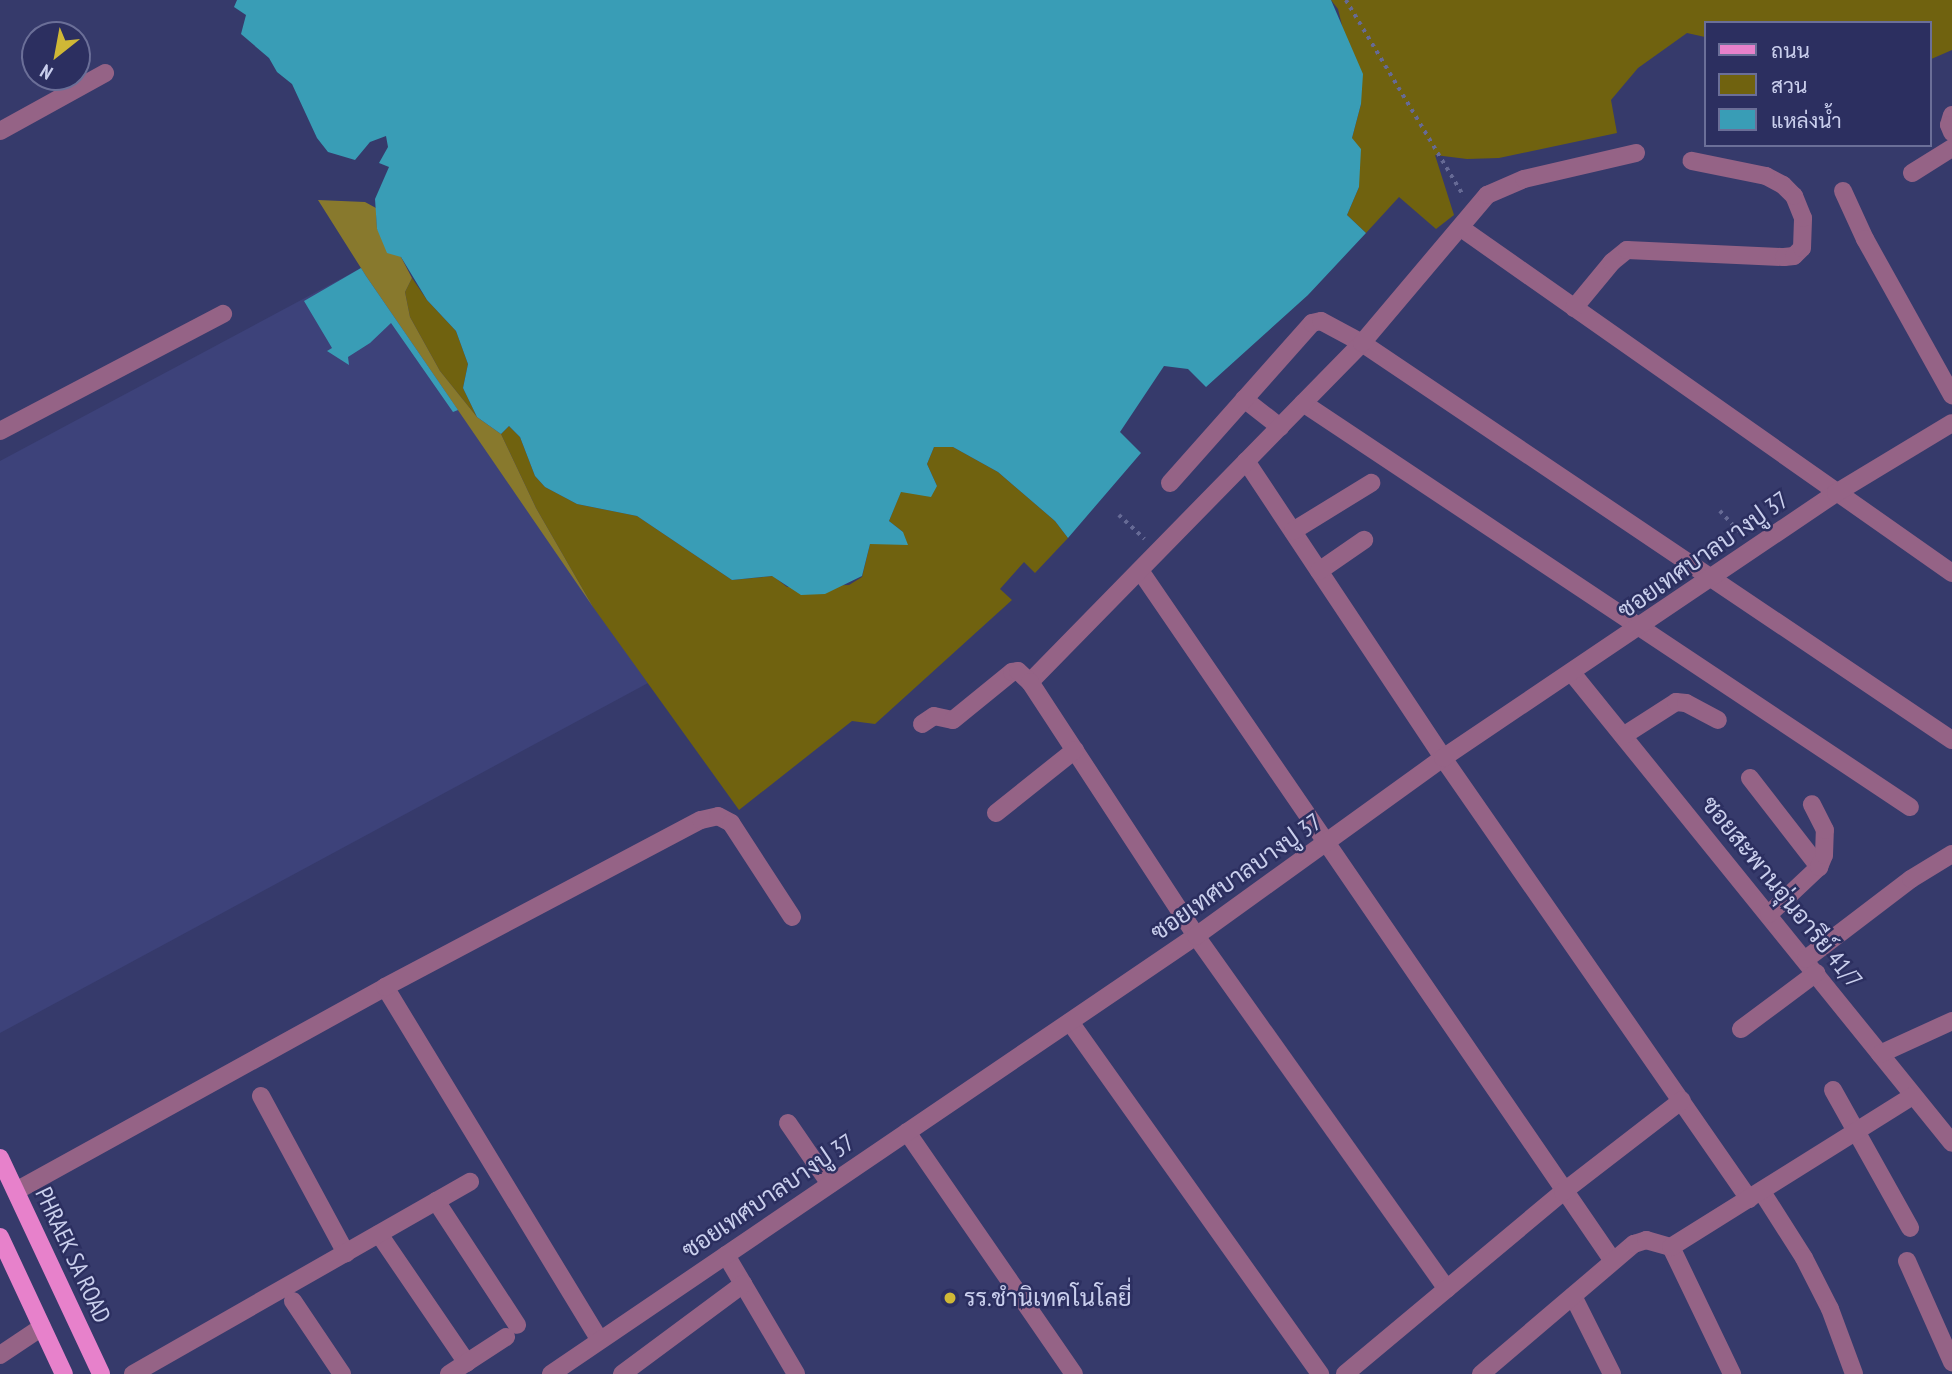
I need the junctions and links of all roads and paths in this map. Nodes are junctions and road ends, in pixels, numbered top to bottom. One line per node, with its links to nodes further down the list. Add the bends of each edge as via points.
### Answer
1 (1346, 0): 11 (path)
2 (105, 73): 4 (street)
3 (1952, 115): 5 (street)
4 (0, 131)
5 (1952, 132)
6 (1952, 148): 9 (street)
7 (1636, 153): 11 (street, via 1524,179 1487,195)
8 (1692, 161): 13 (street, via 1766,176 1783,185 1794,196 1803,218 1802,248 1794,256 1784,257 1627,250)
9 (1912, 173)
10 (1843, 191): 16 (street, via 1865,240)
11 (1472, 209): 12 (street)
12 (1461, 228): 13 (street); 15 (street)
13 (1574, 308): 25 (street)
14 (223, 314): 21 (street)
15 (1362, 343): 17 (street, via 1321,321 1312,323); 18 (street); 35 (street)
16 (1952, 395)
17 (1244, 399): 20 (street); 23 (street)
18 (1303, 403): 20 (street); 36 (street)
19 (1952, 423): 25 (street, ซอยเทศบาลบางปู 37)
20 (1280, 427): 22 (street)
21 (0, 431)
22 (1247, 461): 28 (street); 31 (street)
23 (1170, 482)
24 (1371, 483): 28 (street)
25 (1836, 493): 30 (street, ซอยเทศบาลบางปู 37); 34 (street)
26 (1720, 511): 30 (path)
27 (1119, 515): 31 (path)
28 (1293, 531): 32 (street)
29 (1364, 540): 32 (street)
30 (1755, 548): 35 (street, ซอยเทศบาลบางปู 37)
31 (1160, 553): 33 (street)
32 (1319, 571): 44 (street)
33 (1141, 572): 38 (street); 49 (street)
34 (1952, 573)
35 (1713, 577): 36 (street, ซอยเทศบาลบางปู 37); 42 (street)
36 (1643, 626): 37 (street, ซอยเทศบาลบางปู 37); 47 (street)
37 (1572, 673): 41 (street, ซอยสะพานอุ่นอารีย์ 41/7); 44 (street, ซอยเทศบาลบางปู 37)
38 (1030, 682): 40 (street, via 1018,671 1012,672 953,720 934,716); 43 (street)
39 (1718, 720): 41 (street, via 1676,702)
40 (922, 724)
41 (1623, 736): 52 (street, ซอยสะพานอุ่นอารีย์ 41/7)
42 (1952, 740)
43 (1075, 750): 48 (street); 54 (street)
44 (1443, 758): 49 (street, ซอยเทศบาลบางปู 37); 64 (street)
45 (1750, 778): 51 (street)
46 (1812, 804): 51 (street, via 1827,842)
47 (1910, 807)
48 (996, 813)
49 (1325, 845): 54 (street, ซอยเทศบาลบางปู 37); 73 (street)
50 (1952, 854): 55 (street, via 1912,879)
51 (1819, 867): 52 (street)
52 (1769, 914): 55 (street, ซอยสะพานอุ่นอารีย์ 41/7)
53 (792, 917): 56 (street, via 731,823 718,816 701,820)
54 (1196, 936): 57 (street, ซอยเทศบาลบางปู 37); 85 (street)
55 (1811, 966): 59 (street); 60 (street, ซอยสะพานอุ่นอารีย์ 41/7)
56 (385, 987): 72 (street); 89 (street)
57 (1070, 1021): 66 (street, ซอยเทศบาลบางปู 37); 102 (street)
58 (1952, 1021): 60 (street)
59 (1741, 1029)
60 (1880, 1054): 63 (street, ซอยสะพานอุ่นอารีย์ 41/7)
61 (1833, 1090): 67 (street)
62 (261, 1096): 80 (street)
63 (1913, 1096): 67 (street); 68 (street, ซอยสะพานอุ่นอารีย์ 41/7)
64 (1682, 1100): 73 (street); 74 (street)
65 (788, 1123): 71 (street)
66 (907, 1132): 71 (street, ซอยเทศบาลบางปู 37); 101 (street)
67 (1858, 1133): 74 (street); 76 (street)
68 (1952, 1143)
69 (0, 1158): 72 (main road, PHRAEK SA ROAD)
70 (470, 1182): 75 (street)
71 (830, 1184): 81 (street, ซอยเทศบาลบางปู 37)
72 (16, 1191): 94 (main road, PHRAEK SA ROAD)
73 (1563, 1192): 82 (street); 85 (street)
74 (1756, 1196): 79 (street); 107 (street, via 1804,1258 1830,1309)
75 (436, 1201): 77 (street); 92 (street, via 511,1331)
76 (1910, 1228)
77 (379, 1234): 80 (street); 92 (street)
78 (0, 1237): 88 (main road)
79 (1671, 1247): 82 (street, via 1646,1240); 106 (street)
80 (346, 1253): 95 (street)
81 (726, 1255): 84 (street); 89 (street, ซอยเทศบาลบางปู 37)
82 (1612, 1261): 86 (street)
83 (1907, 1261): 91 (street)
84 (743, 1284): 99 (street); 100 (street)
85 (1447, 1289): 103 (street)
86 (1573, 1296): 104 (street); 105 (street)
87 (293, 1301): 96 (street)
88 (42, 1327): 90 (street); 93 (main road)
89 (600, 1340): 98 (street, ซอยเทศบาลบางปู 37)
90 (0, 1354)
91 (1952, 1362)
92 (467, 1363): 97 (street)
93 (64, 1374)
94 (101, 1374)
95 (133, 1374)
96 (342, 1374)
97 (449, 1374)
98 (551, 1374)
99 (622, 1374)
100 (796, 1374)
101 (1074, 1374)
102 (1320, 1374)
103 (1345, 1374)
104 (1480, 1374)
105 (1612, 1374)
106 (1732, 1374)
107 (1854, 1374)

